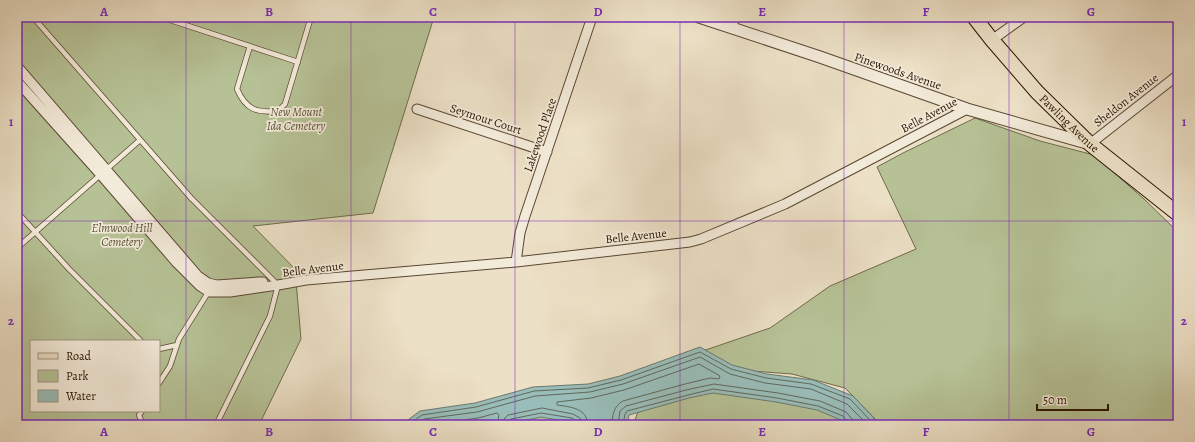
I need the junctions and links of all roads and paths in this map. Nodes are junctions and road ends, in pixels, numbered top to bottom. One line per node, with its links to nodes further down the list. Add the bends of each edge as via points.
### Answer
1 (33, 17): 18 (lane)
2 (162, 17): 11 (lane)
3 (311, 17): 12 (lane)
4 (592, 17): 20 (street, Lakewood Place)
5 (700, 17): 9 (street, Pinewoods Avenue)
6 (738, 17): 9 (lane)
7 (974, 17): 10 (main road, Pawling Avenue)
8 (1024, 17): 10 (street)
9 (733, 28): 17 (street, Pinewoods Avenue)
10 (992, 40): 19 (main road, Pawling Avenue, via 1037,92)
11 (250, 46): 12 (lane); 12 (lane, via 237,89 241,100 252,109 278,111 285,104)
12 (298, 62)
13 (17, 66): 21 (street)
14 (1178, 75): 19 (street, Sheldon Avenue)
15 (17, 81): 21 (street)
16 (417, 109): 20 (street, Seymour Court)
17 (967, 109): 19 (street, Pinewoods Avenue); 26 (street, Belle Avenue, via 785,204 701,239)
18 (140, 140): 21 (lane); 27 (lane, via 191,198)
19 (1090, 144): 23 (main road, Pawling Avenue)
20 (547, 152): 26 (street, Lakewood Place, via 520,233)
21 (104, 172): 24 (lane); 28 (street)
22 (17, 212): 24 (lane)
23 (1178, 214)
24 (35, 232): 25 (lane); 29 (lane)
25 (17, 248)
26 (516, 262): 27 (street, Belle Avenue, via 306,280)
27 (278, 285): 28 (street, Belle Avenue, via 259,282); 35 (lane, via 270,316)
28 (208, 288): 30 (lane)
29 (140, 340)
30 (177, 345): 31 (lane); 32 (lane, via 170,366)
31 (160, 349)
32 (160, 381)
33 (141, 412): 34 (lane, via 139,415)
34 (145, 425)
35 (216, 425)

